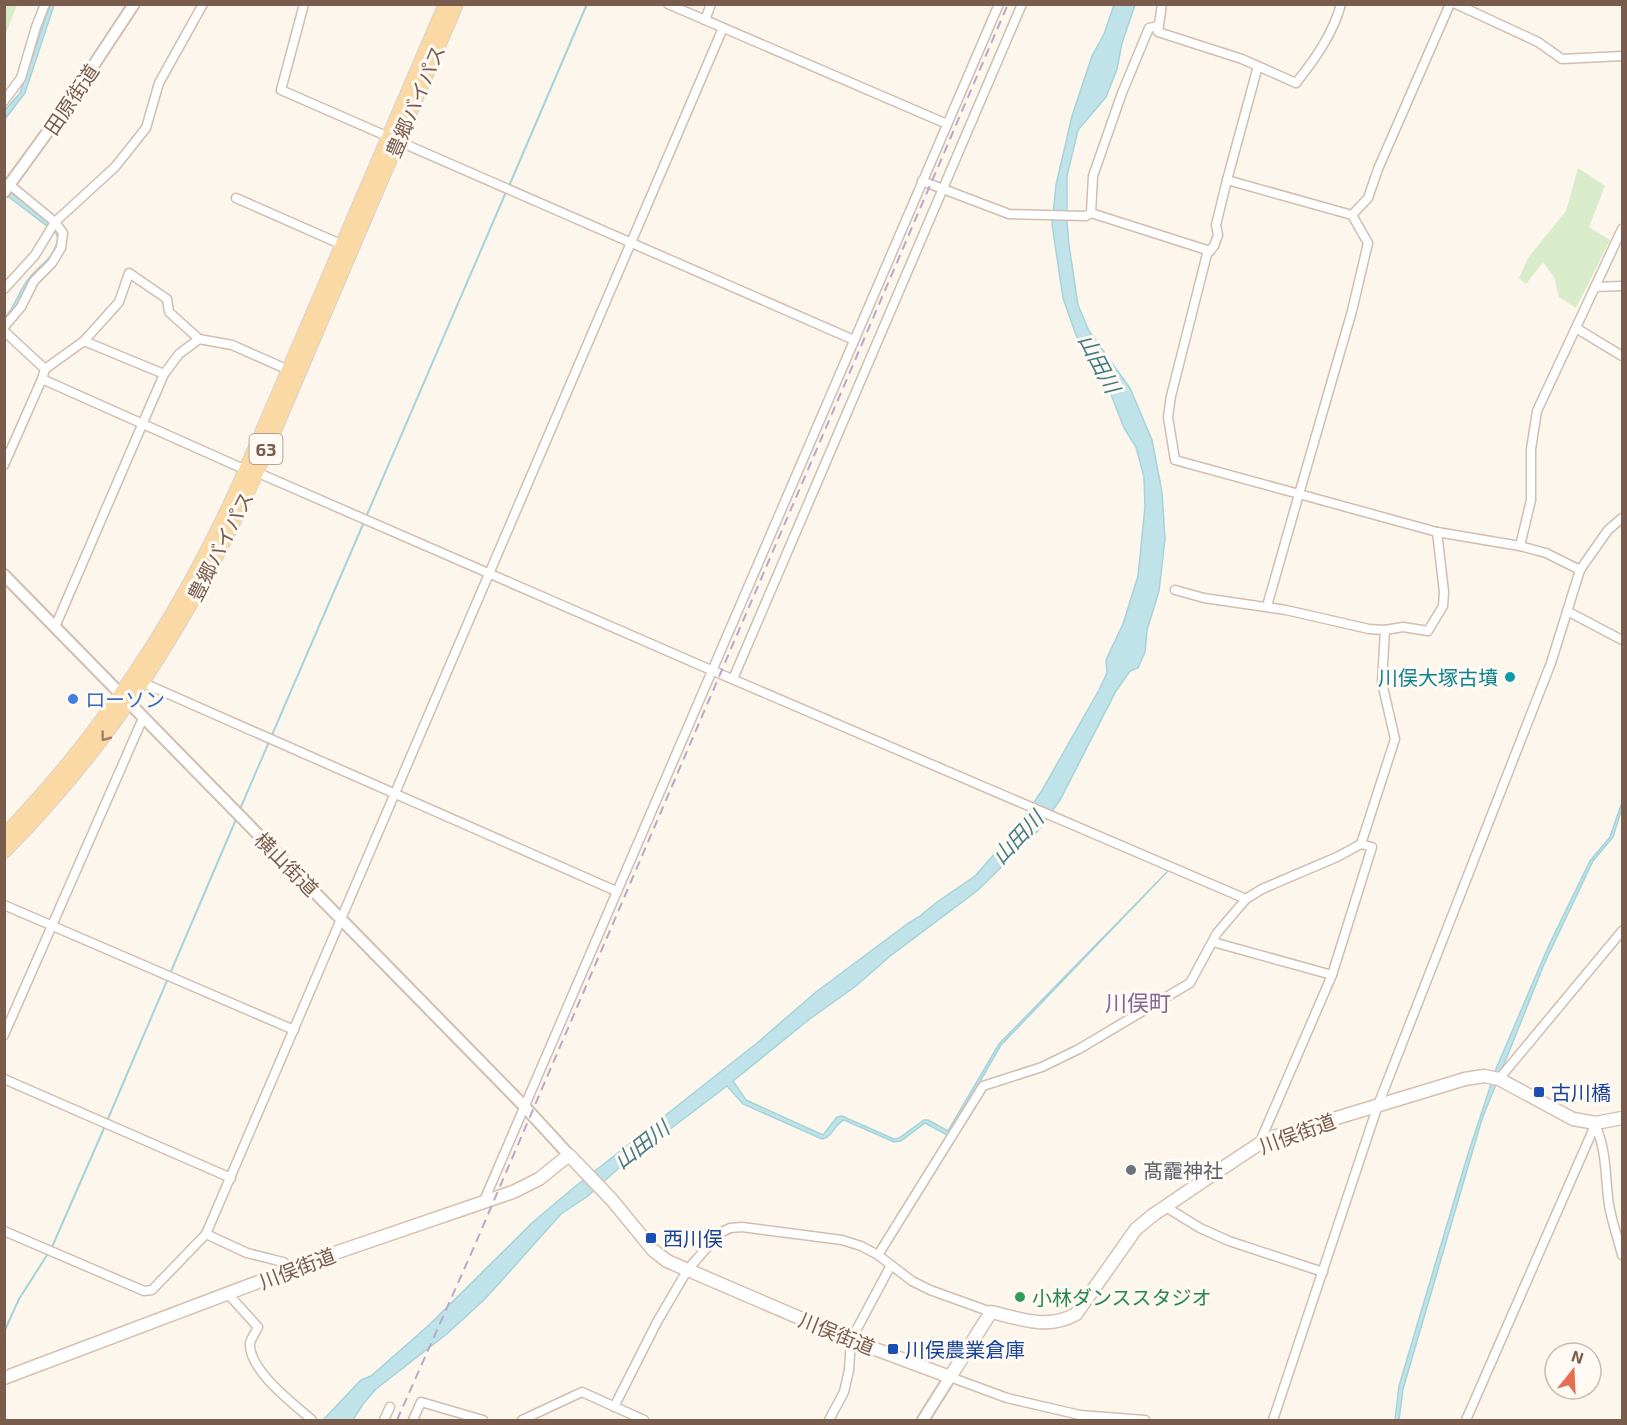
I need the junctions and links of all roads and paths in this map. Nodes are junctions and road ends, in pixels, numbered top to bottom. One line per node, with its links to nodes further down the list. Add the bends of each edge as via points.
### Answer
1 (45, 4): 20 (street, via 21,78)
2 (134, 4): 25 (street, 田原街道)
3 (203, 4): 30 (street, via 159,83 146,128 115,167)
4 (304, 4): 22 (street, via 281,90)
5 (446, 4): 22 (main road, 豊郷バイパス / 63)
6 (456, 4): 22 (main road, 豊郷バイパス / 63)
7 (668, 4): 15 (street)
8 (711, 4): 15 (street)
9 (999, 4): 21 (street)
10 (1022, 4): 26 (street)
11 (1162, 4): 16 (street)
12 (1341, 4): 19 (street, via 1319,53 1296,83)
13 (1450, 4): 29 (street, via 1368,198)
14 (1456, 4): 18 (street, via 1538,42 1562,60)
15 (705, 20): 17 (street)
16 (1158, 26): 19 (street, via 1158,32); 28 (street, via 1149,28 1122,93 1093,176)
17 (723, 28): 21 (street); 32 (street)
18 (1623, 56)
19 (1258, 66): 23 (street)
20 (4, 101)
21 (947, 124): 24 (street)
22 (393, 140): 32 (street); 33 (main road, 豊郷バイパス / 63)
23 (1227, 180): 29 (street); 34 (street, via 1216,225 1218,234)
24 (922, 181): 26 (street); 41 (street)
25 (7, 188): 30 (street)
26 (942, 189): 28 (street, via 1008,214); 66 (street)
27 (236, 198): 33 (street)
28 (1089, 215): 34 (street)
29 (1352, 215): 51 (street, via 1368,243)
30 (55, 222): 37 (street, via 35,255); 39 (street, via 63,233 61,248 34,281)
31 (1623, 229): 36 (street)
32 (632, 244): 41 (street); 57 (street)
33 (347, 247): 45 (main road, 豊郷バイパス / 63)
34 (1210, 251): 51 (street, via 1171,396 1168,417 1175,460)
35 (1623, 285): 36 (street)
36 (1595, 287): 38 (street)
37 (4, 289)
38 (1576, 328): 43 (street); 54 (street, via 1537,411 1531,448 1532,500)
39 (4, 329): 44 (street)
40 (200, 339): 42 (street, via 169,312 167,299 129,273 119,302); 45 (street, via 232,345); 46 (street, via 179,354)
41 (854, 340): 64 (street)
42 (84, 341): 44 (street); 46 (street)
43 (1623, 356)
44 (45, 369): 47 (street)
45 (293, 372): 50 (main road, 豊郷バイパス / 63)
46 (164, 374): 48 (street)
47 (42, 379): 48 (street); 49 (street)
48 (143, 423): 50 (street); 61 (street)
49 (4, 465)
50 (251, 471): 57 (street); 65 (main road, 豊郷バイパス / 63)
51 (1299, 495): 53 (street); 59 (street)
52 (1623, 518): 55 (street, via 1608,530)
53 (1437, 532): 54 (street); 62 (street, via 1443,606 1428,631 1402,627)
54 (1520, 546): 55 (street, via 1546,553)
55 (1580, 570): 60 (street)
56 (4, 575): 61 (street, 横山街道)
57 (490, 575): 64 (street); 69 (street)
58 (1175, 590): 59 (street)
59 (1267, 606): 62 (street)
60 (1567, 611): 63 (street); 85 (street, via 1551,663)
61 (55, 627): 67 (street, 横山街道)
62 (1385, 630): 71 (street, via 1382,683 1395,739)
63 (1623, 640)
64 (711, 670): 66 (street); 73 (street)
65 (138, 680): 67 (main road, 豊郷バイパス / 63); 69 (street)
66 (733, 680): 74 (street)
67 (124, 699): 68 (street, 横山街道); 70 (main road, 豊郷バイパス / 63); 72 (main road, 豊郷バイパス / 63, one-way to 72, via 107,734 78,771)
68 (143, 718): 76 (street, 横山街道); 77 (street)
69 (394, 794): 73 (street); 76 (street)
70 (4, 836)
71 (1361, 844): 74 (street, via 1262,888); 80 (street, via 1372,847)
72 (4, 851)
73 (616, 891): 86 (street)
74 (1246, 899): 79 (street)
75 (4, 905): 77 (street)
76 (342, 919): 81 (street); 86 (street, 横山街道)
77 (52, 926): 81 (street); 82 (street)
78 (1623, 931): 84 (street)
79 (1213, 942): 80 (street); 96 (street, via 1191,983 1080,1049 1042,1067 983,1086)
80 (1332, 975): 89 (street)
81 (294, 1030): 91 (street)
82 (4, 1035)
83 (4, 1079): 91 (street)
84 (1499, 1079): 85 (main road, 川俣街道, via 1464,1079); 88 (main road, 川俣街道, via 1574,1119)
85 (1378, 1105): 89 (main road, 川俣街道); 101 (street)
86 (524, 1106): 90 (street, 横山街道); 92 (street)
87 (1623, 1118): 88 (main road, 川俣街道)
88 (1596, 1125): 97 (street, via 1606,1167 1609,1206); 119 (street)
89 (1259, 1144): 93 (main road, 川俣街道)
90 (569, 1155): 92 (main road, 川俣街道, via 532,1183); 100 (main road, 川俣街道, via 660,1257)
91 (231, 1178): 95 (street)
92 (483, 1203): 99 (main road, 川俣街道)
93 (1167, 1206): 101 (street, via 1229,1241); 103 (main road, 川俣街道, via 1136,1229 1076,1314 1052,1323)
94 (4, 1231): 95 (street, via 144,1291 152,1290)
95 (206, 1234): 99 (street)
96 (878, 1255): 98 (street, 川俣街道); 100 (street, 川俣街道, via 842,1240 742,1227 720,1233)
97 (1623, 1256)
98 (891, 1265): 103 (street, 川俣街道, via 930,1290); 104 (street)
99 (293, 1269): 102 (main road, 川俣街道)
100 (688, 1269): 104 (main road, 川俣街道); 108 (street)
101 (1323, 1272): 118 (street)
102 (228, 1294): 106 (main road, 川俣街道); 109 (street, via 258,1327 250,1341 251,1353 264,1376)
103 (991, 1312): 105 (main road)
104 (851, 1340): 105 (main road, 川俣街道); 115 (street, via 844,1392)
105 (950, 1377): 116 (street); 117 (street, via 1007,1398 1074,1413)
106 (4, 1378)
107 (390, 1407): 110 (street)
108 (614, 1407): 113 (street, via 582,1392); 114 (street)
109 (312, 1420)
110 (384, 1420)
111 (413, 1420): 112 (street, via 421,1402)
112 (483, 1420)
113 (522, 1420)
114 (644, 1420)
115 (829, 1420)
116 (923, 1420)
117 (1146, 1420)
118 (1274, 1420)
119 (1466, 1420)

